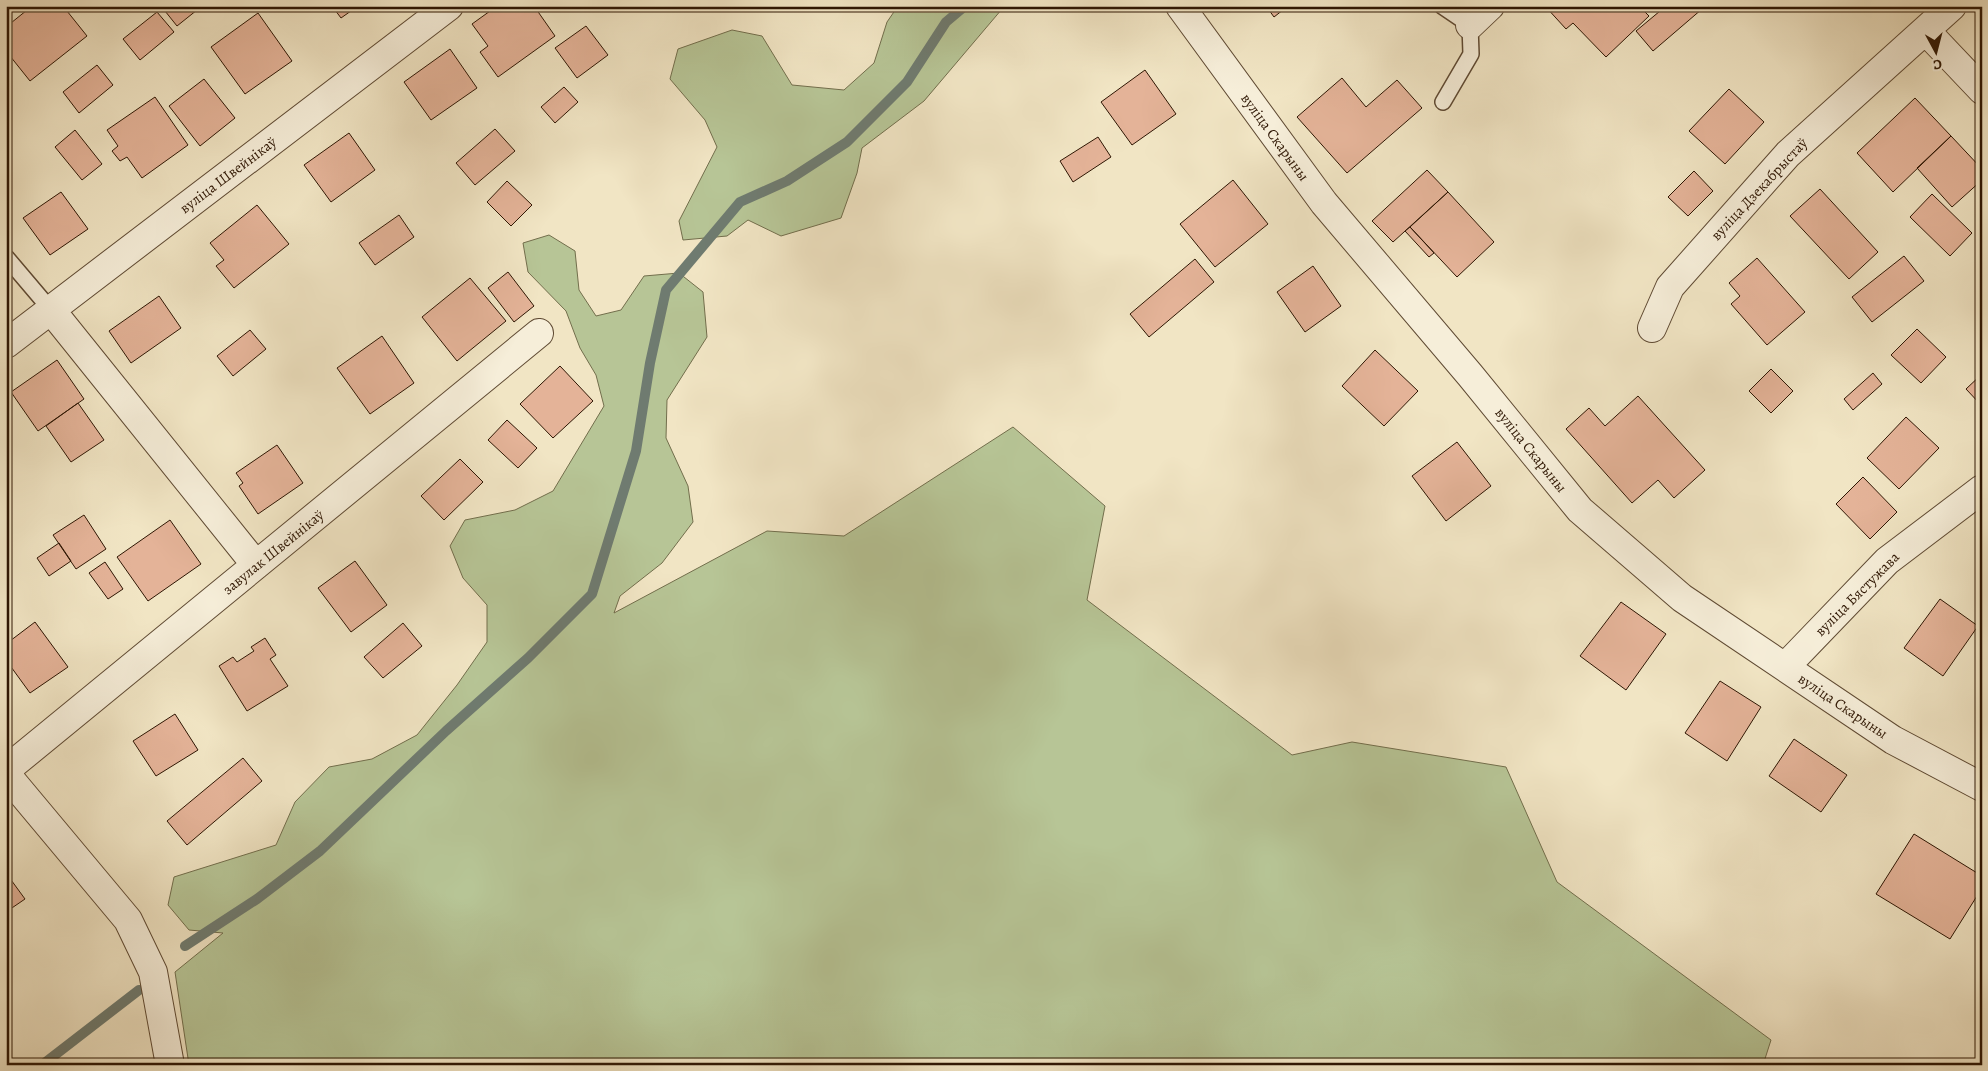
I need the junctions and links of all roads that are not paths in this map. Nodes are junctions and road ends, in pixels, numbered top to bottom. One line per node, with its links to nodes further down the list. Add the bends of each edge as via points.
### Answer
1 (449, 6): 11 (street, вуліца Швейнікаў)
2 (1180, 6): 17 (street, вуліца Скарыны, via 1324,203 1580,510 1682,598)
3 (1442, 6): 6 (lane)
4 (1490, 6): 6 (street)
5 (1952, 6): 7 (street, вуліца Дзекабрыстаў)
6 (1470, 25): 9 (lane, via 1471,54)
7 (1926, 31): 8 (street); 12 (street, вуліца Дзекабрыстаў, via 1788,154 1670,287)
8 (1982, 90)
9 (1443, 102)
10 (6, 257): 11 (lane)
11 (51, 310): 14 (street, вуліца Швейнікаў); 16 (street)
12 (1652, 328)
13 (540, 333): 16 (street, завулак Швейнікаў)
14 (6, 344)
15 (1982, 490): 17 (street, вуліца Бястужава, via 1887,561)
16 (256, 565): 18 (street, завулак Швейнікаў)
17 (1784, 667): 20 (street, вуліца Скарыны, via 1893,740)
18 (6, 770)
19 (6, 774): 21 (street, via 128,920 153,972)
20 (1982, 788)
21 (170, 1065)

